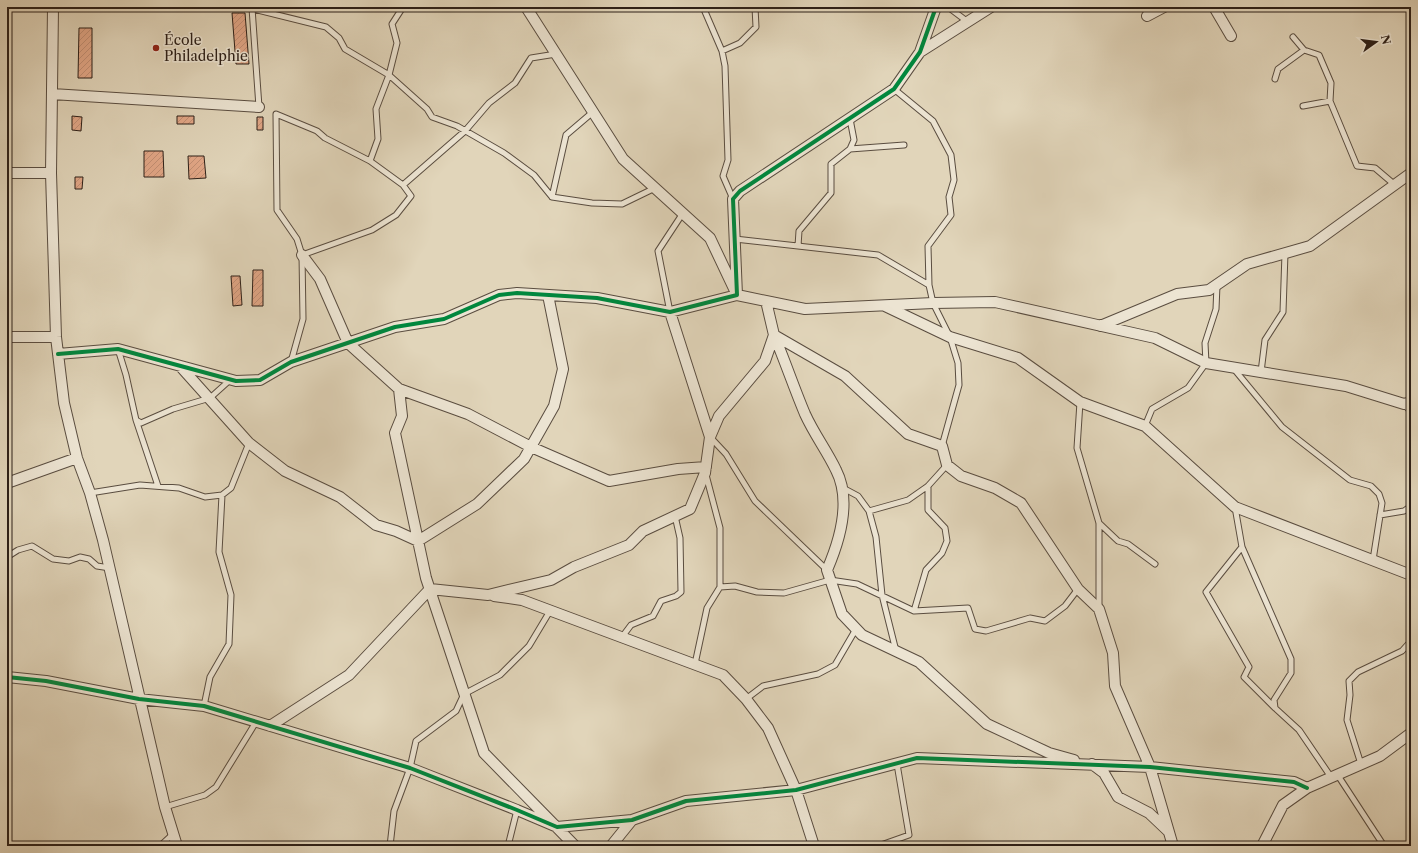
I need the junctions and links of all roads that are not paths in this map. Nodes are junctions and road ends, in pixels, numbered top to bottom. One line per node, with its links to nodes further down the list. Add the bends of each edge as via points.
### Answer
1 (53, 7): 24 (street)
2 (245, 7): 12 (lane)
3 (403, 7): 21 (lane, via 392,24 397,43)
4 (526, 7): 20 (street)
5 (703, 7): 18 (lane)
6 (755, 7): 18 (lane, via 756,27 740,44)
7 (936, 7): 19 (street)
8 (948, 7): 14 (lane)
9 (991, 7): 14 (street)
10 (1164, 7): 13 (street)
11 (1214, 7): 15 (street)
12 (252, 8): 21 (lane, via 326,27 339,38 345,50); 27 (lane)
13 (1147, 16)
14 (968, 22): 19 (street)
15 (1231, 36)
16 (1293, 36): 17 (lane)
17 (1304, 50): 22 (lane, via 1278,70); 25 (lane, via 1319,55 1331,83)
18 (722, 51): 41 (lane, via 725,66 728,160 723,176)
19 (920, 52): 23 (street)
20 (557, 54): 28 (street); 30 (lane, via 531,58 515,83 489,103)
21 (389, 74): 30 (lane, via 427,109 432,117); 33 (lane, via 376,109 378,139)
22 (1275, 79)
23 (894, 89): 29 (street); 48 (lane, via 933,122 951,155 954,180 949,197 951,215 928,246)
24 (52, 94): 27 (street); 35 (street)
25 (1330, 101): 26 (lane); 38 (lane, via 1357,166 1375,168)
26 (1303, 106)
27 (259, 107)
28 (593, 112): 39 (street, via 623,158); 40 (lane, via 566,135)
29 (850, 118): 32 (lane, via 854,140); 41 (street, via 740,191)
30 (465, 131): 37 (lane); 40 (lane, via 504,153 534,175)
31 (904, 144): 32 (lane)
32 (850, 149): 44 (lane, via 831,164 831,193 800,231)
33 (370, 160): 37 (lane); 46 (lane, via 316,131 276,114 277,210 297,239)
34 (7, 173): 35 (street)
35 (51, 173): 58 (street)
36 (1411, 173): 38 (street)
37 (403, 185): 46 (lane, via 411,196 396,215 372,230)
38 (1395, 185): 45 (street, via 1310,246)
39 (655, 188): 40 (lane, via 622,204); 42 (street)
40 (552, 197)
41 (733, 199): 43 (street)
42 (683, 213): 50 (street, via 710,238); 54 (lane, via 658,251)
43 (734, 238): 44 (lane); 50 (street)
44 (798, 246): 48 (lane, via 878,255)
45 (1285, 253): 47 (street, via 1246,264); 67 (lane, via 1283,312 1265,340)
46 (302, 255): 60 (street, via 320,279); 63 (lane, via 303,319)
47 (1217, 284): 55 (street, via 1209,290 1177,294); 64 (lane, via 1216,309 1205,343)
48 (928, 285): 52 (lane)
49 (548, 295): 54 (street, via 597,298); 60 (street, via 517,292 499,295 444,319 395,327); 78 (street, via 563,369 554,406)
50 (737, 295): 51 (street); 54 (street)
51 (766, 301): 53 (street, via 805,309); 56 (street)
52 (933, 303): 53 (street); 55 (street, via 996,302); 59 (lane)
53 (883, 305): 59 (street)
54 (670, 312): 75 (street)
55 (1100, 326): 64 (street, via 1156,338)
56 (774, 335): 75 (street, via 766,361 719,416); 77 (street, via 846,376 908,434); 85 (street, via 806,415 837,471)
57 (7, 337): 58 (street)
58 (56, 337): 62 (street)
59 (950, 337): 71 (street, via 1018,358); 77 (lane, via 958,363 959,385)
60 (348, 343): 63 (street); 69 (street)
61 (118, 349): 62 (street); 65 (street); 73 (lane)
62 (58, 354): 79 (street, via 64,403)
63 (291, 362): 68 (street, via 260,380)
64 (1206, 363): 66 (street); 74 (lane, via 1188,388 1152,409)
65 (180, 366): 68 (street); 70 (street)
66 (1232, 367): 67 (street); 91 (lane, via 1282,427 1350,480 1371,486 1382,503)
67 (1261, 372): 72 (street, via 1346,386)
68 (231, 379): 70 (lane)
69 (399, 389): 78 (street, via 468,414); 94 (street, via 402,416 395,433)
70 (210, 398): 73 (lane, via 172,409 141,422); 76 (street)
71 (1080, 402): 74 (street); 93 (lane, via 1077,448)
72 (1409, 406)
73 (136, 420): 83 (lane)
74 (1145, 426): 89 (street)
75 (710, 437): 81 (street); 100 (lane, via 726,454 755,501)
76 (249, 443): 87 (lane, via 231,488); 94 (street, via 285,471 340,497 376,525)
77 (942, 446): 80 (street)
78 (531, 447): 81 (street, via 609,481 678,469); 94 (street, via 524,459 477,504)
79 (77, 458): 82 (street); 86 (street)
80 (947, 465): 84 (lane); 105 (street, via 961,476 995,488 1021,503)
81 (705, 470): 92 (street, via 690,509); 103 (lane, via 720,528)
82 (7, 483)
83 (158, 486): 86 (lane, via 140,485); 87 (lane, via 179,488 205,497)
84 (928, 486): 90 (lane, via 908,500); 110 (lane, via 928,510 945,528 947,541 942,553 926,570)
85 (843, 488): 90 (lane, via 858,496); 100 (street, via 844,506 836,547)
86 (90, 493): 99 (street)
87 (222, 495): 120 (lane, via 218,552 231,595 229,644 210,677)
88 (1411, 506): 91 (lane, via 1404,511)
89 (1235, 507): 95 (lane); 97 (street)
90 (869, 512): 107 (lane, via 876,538)
91 (1380, 515): 97 (lane)
92 (675, 516): 106 (street, via 643,531 630,545 574,567 551,580); 112 (lane, via 680,538 681,592 662,601 653,616 632,624)
93 (1099, 523): 98 (lane, via 1118,541 1128,544); 108 (lane)
94 (418, 542): 104 (street)
95 (1242, 548): 121 (lane, via 1291,659 1291,673 1274,700); 121 (lane, via 1206,592 1249,667 1244,677)
96 (7, 557): 99 (lane, via 32,546 53,559 69,561 80,557 89,559 97,566)
97 (1373, 560): 101 (street)
98 (1155, 564)
99 (110, 568): 118 (street)
100 (827, 570): 102 (street)
101 (1411, 575)
102 (830, 580): 103 (lane, via 784,593); 107 (lane, via 857,584); 111 (street, via 842,614)
103 (720, 586): 115 (lane, via 707,608)
104 (430, 589): 106 (street); 117 (street); 123 (street, via 349,675)
105 (1078, 589): 108 (street); 110 (lane, via 1065,606 1045,621 1030,618 986,631 975,629 968,608)
106 (488, 595): 109 (street, via 522,600)
107 (882, 595): 110 (lane); 114 (lane)
108 (1099, 609): 128 (street, via 1113,653 1115,686)
109 (550, 611): 112 (street); 117 (lane, via 529,646 500,674)
110 (914, 611)
111 (856, 629): 114 (street, via 862,635); 119 (lane, via 834,665 818,674 763,686)
112 (622, 637): 115 (street)
113 (1411, 641): 126 (lane, via 1402,651 1358,672 1349,680 1347,720)
114 (896, 651): 127 (street, via 919,662 987,724 1049,753)
115 (695, 664): 119 (street, via 723,675)
116 (7, 677): 118 (street, via 46,681)
117 (464, 694): 129 (lane, via 456,711 416,741); 136 (street, via 484,753)
118 (139, 699): 120 (street); 133 (street)
119 (746, 699): 132 (street, via 768,728)
120 (204, 706): 122 (street)
121 (1275, 708): 130 (lane, via 1300,730)
122 (256, 722): 123 (street); 133 (lane, via 216,788 206,795)
123 (270, 726): 129 (street)
124 (1411, 733): 126 (street, via 1380,756)
125 (897, 764): 127 (street, via 917,758); 132 (street); 146 (lane, via 909,835)
126 (1361, 764): 130 (street)
127 (1094, 765): 128 (street); 137 (street, via 1104,773 1118,797 1149,813)
128 (1150, 767): 131 (street, via 1294,782); 137 (street)
129 (410, 768): 134 (street); 139 (lane, via 394,811)
130 (1334, 776): 131 (street); 149 (lane)
131 (1307, 788): 148 (street, via 1283,805)
132 (796, 790): 135 (street, via 686,801); 145 (street)
133 (165, 807): 138 (street)
134 (517, 810): 136 (street); 142 (lane)
135 (632, 820): 136 (street); 144 (street)
136 (557, 827): 143 (street)
137 (1169, 833): 147 (street)
138 (173, 834): 140 (lane); 141 (street)
139 (392, 845)
140 (160, 846)
141 (177, 846)
142 (508, 846)
143 (575, 846)
144 (611, 846)
145 (814, 846)
146 (878, 846)
147 (1173, 846)
148 (1262, 846)
149 (1384, 846)

